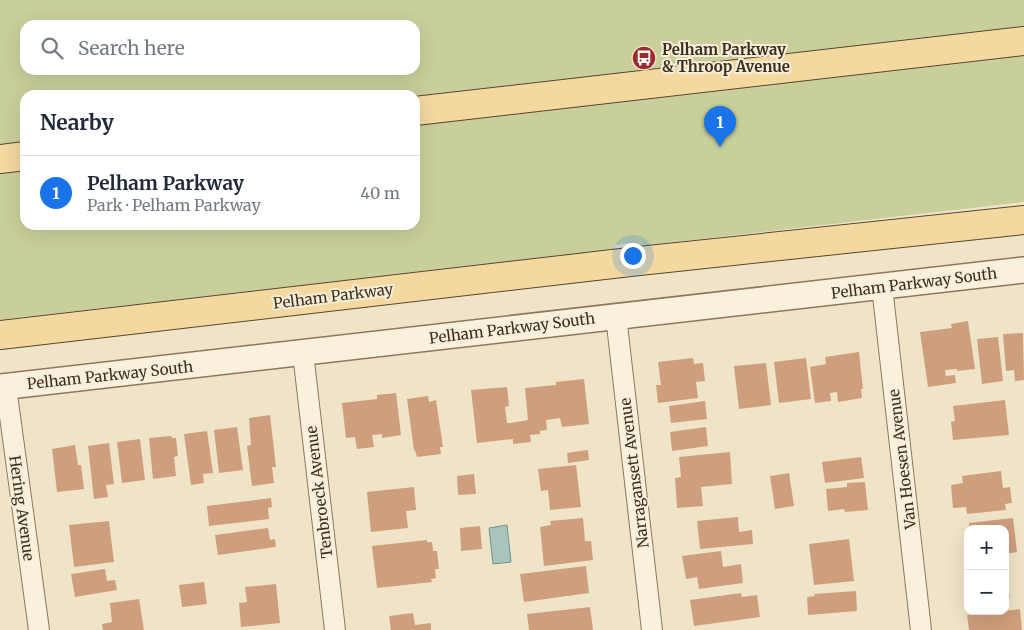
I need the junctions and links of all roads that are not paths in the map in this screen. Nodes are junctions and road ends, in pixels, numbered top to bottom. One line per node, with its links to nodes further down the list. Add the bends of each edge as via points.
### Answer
1 (1024, 41): 2 (main road)
2 (420, 110)
3 (20, 157): 4 (main road)
4 (0, 159)
5 (1024, 220): 9 (main road, Pelham Parkway)
6 (1024, 270): 7 (street, Pelham Parkway South)
7 (882, 287): 8 (street, Pelham Parkway South); 15 (street, Van Hoesen Avenue)
8 (616, 316): 10 (street, Pelham Parkway South); 14 (street, Narragansett Avenue)
9 (0, 335)
10 (303, 353): 11 (street, Pelham Parkway South); 13 (street, Tenbroeck Avenue)
11 (3, 387): 12 (street, Hering Avenue)
12 (38, 630)
13 (335, 630)
14 (652, 630)
15 (921, 630)

